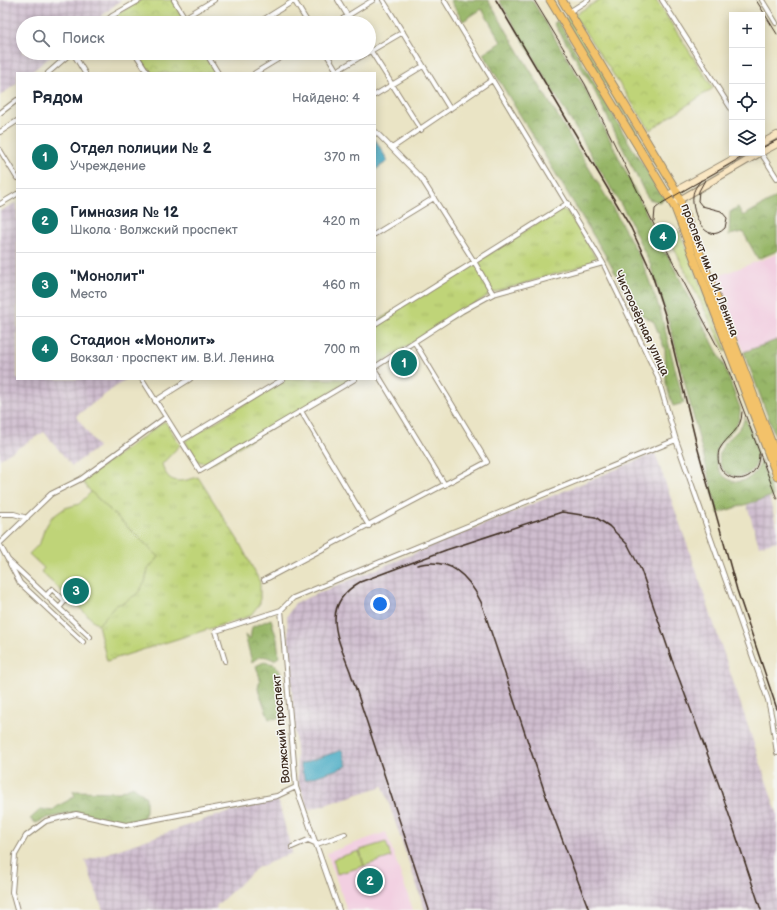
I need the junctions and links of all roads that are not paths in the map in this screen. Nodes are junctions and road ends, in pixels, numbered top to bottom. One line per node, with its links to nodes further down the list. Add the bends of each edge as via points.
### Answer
1 (140, 0): 16 (street)
2 (174, 0): 17 (street)
3 (214, 0): 18 (street)
4 (295, 0): 19 (street); 20 (street)
5 (338, 0): 15 (street)
6 (373, 0): 15 (street)
7 (383, 0): 23 (street)
8 (444, 0): 40 (street, Чистоозёрная улица)
9 (550, 0): 21 (main road, проспект им. В.И. Ленина)
10 (562, 0): 14 (main road, проспект им. В.И. Ленина)
11 (588, 0): 14 (street)
12 (662, 0): 44 (street)
13 (762, 0): 22 (street)
14 (569, 12): 21 (main road); 62 (main road, проспект им. В.И. Ленина)
15 (348, 15)
16 (112, 16)
17 (183, 16)
18 (187, 16)
19 (269, 16)
20 (304, 16)
21 (560, 18): 64 (main road, проспект им. В.И. Ленина)
22 (776, 23)
23 (403, 32): 24 (street); 33 (street)
24 (376, 47)
25 (64, 60): 34 (street)
26 (77, 60): 35 (street)
27 (140, 60): 36 (street)
28 (211, 60): 37 (street)
29 (276, 60): 38 (street)
30 (330, 60): 39 (street)
31 (355, 60): 39 (street)
32 (375, 60): 41 (street)
33 (424, 66): 41 (street); 45 (street)
34 (49, 72)
35 (84, 72)
36 (147, 72)
37 (217, 72)
38 (257, 72)
39 (336, 72)
40 (492, 80): 45 (street); 67 (street, Чистоозёрная улица)
41 (392, 84): 42 (street); 48 (street)
42 (376, 94)
43 (16, 101): 46 (street)
44 (729, 105)
45 (450, 109): 48 (street)
46 (0, 113)
47 (16, 123): 49 (street)
48 (421, 130): 54 (street)
49 (0, 132)
50 (376, 132): 54 (street)
51 (777, 135): 52 (street)
52 (765, 142)
53 (777, 144): 56 (street)
54 (392, 148): 65 (street, via 421,178)
55 (0, 150): 60 (street)
56 (765, 151)
57 (738, 156): 62 (street)
58 (756, 156): 66 (street)
59 (763, 156): 61 (street)
60 (16, 176)
61 (777, 178)
62 (676, 190): 64 (street); 66 (main road, проспект им. В.И. Ленина)
63 (16, 195): 68 (street)
64 (668, 195): 69 (main road, проспект им. В.И. Ленина)
65 (434, 198): 70 (street); 71 (street)
66 (680, 199): 69 (street); 87 (main road, проспект им. В.И. Ленина)
67 (568, 203): 71 (street); 72 (street, Чистоозёрная улица)
68 (0, 204)
69 (673, 204): 88 (main road, проспект им. В.И. Ленина)
70 (376, 233)
71 (475, 263): 73 (street); 74 (street)
72 (603, 263): 73 (street); 85 (street, Чистоозёрная улица, via 657,375)
73 (493, 294): 75 (street, via 462,311)
74 (376, 323)
75 (415, 343): 76 (street); 89 (street, via 487,462)
76 (376, 367)
77 (376, 370): 89 (street)
78 (143, 380): 82 (street)
79 (188, 380): 82 (street)
80 (281, 380): 86 (street)
81 (353, 380): 83 (street)
82 (155, 401): 84 (street)
83 (301, 412): 86 (street, via 200,471); 92 (street)
84 (166, 417): 86 (street); 91 (street, via 81,479 52,494)
85 (676, 440): 102 (street, via 293,598); 106 (street, Чистоозёрная улица, via 768,700)
86 (181, 441)
87 (777, 457)
88 (777, 476)
89 (445, 485): 92 (street)
90 (0, 514): 91 (street, via 14,514)
91 (27, 518): 93 (street)
92 (368, 526): 96 (street)
93 (0, 544): 94 (street)
94 (8, 560): 95 (street); 97 (street)
95 (25, 576): 97 (street); 99 (street)
96 (264, 580)
97 (20, 583): 104 (street)
98 (59, 595): 99 (street, via 52,588); 100 (street); 101 (street, via 65,600)
99 (46, 596): 100 (street)
100 (52, 602): 101 (street)
101 (59, 608): 103 (street)
102 (281, 610): 105 (street, via 216,631); 107 (street, Волжский проспект)
103 (90, 637)
104 (84, 642)
105 (225, 661)
106 (777, 752)
107 (296, 788): 109 (street, Волжский проспект); 111 (street, via 277,796 126,825 76,814 46,821 26,836 15,855 12,892)
108 (345, 834): 109 (street)
109 (317, 844): 110 (street, via 308,840); 112 (street, Волжский проспект)
110 (292, 846)
111 (17, 910)
112 (339, 910)

